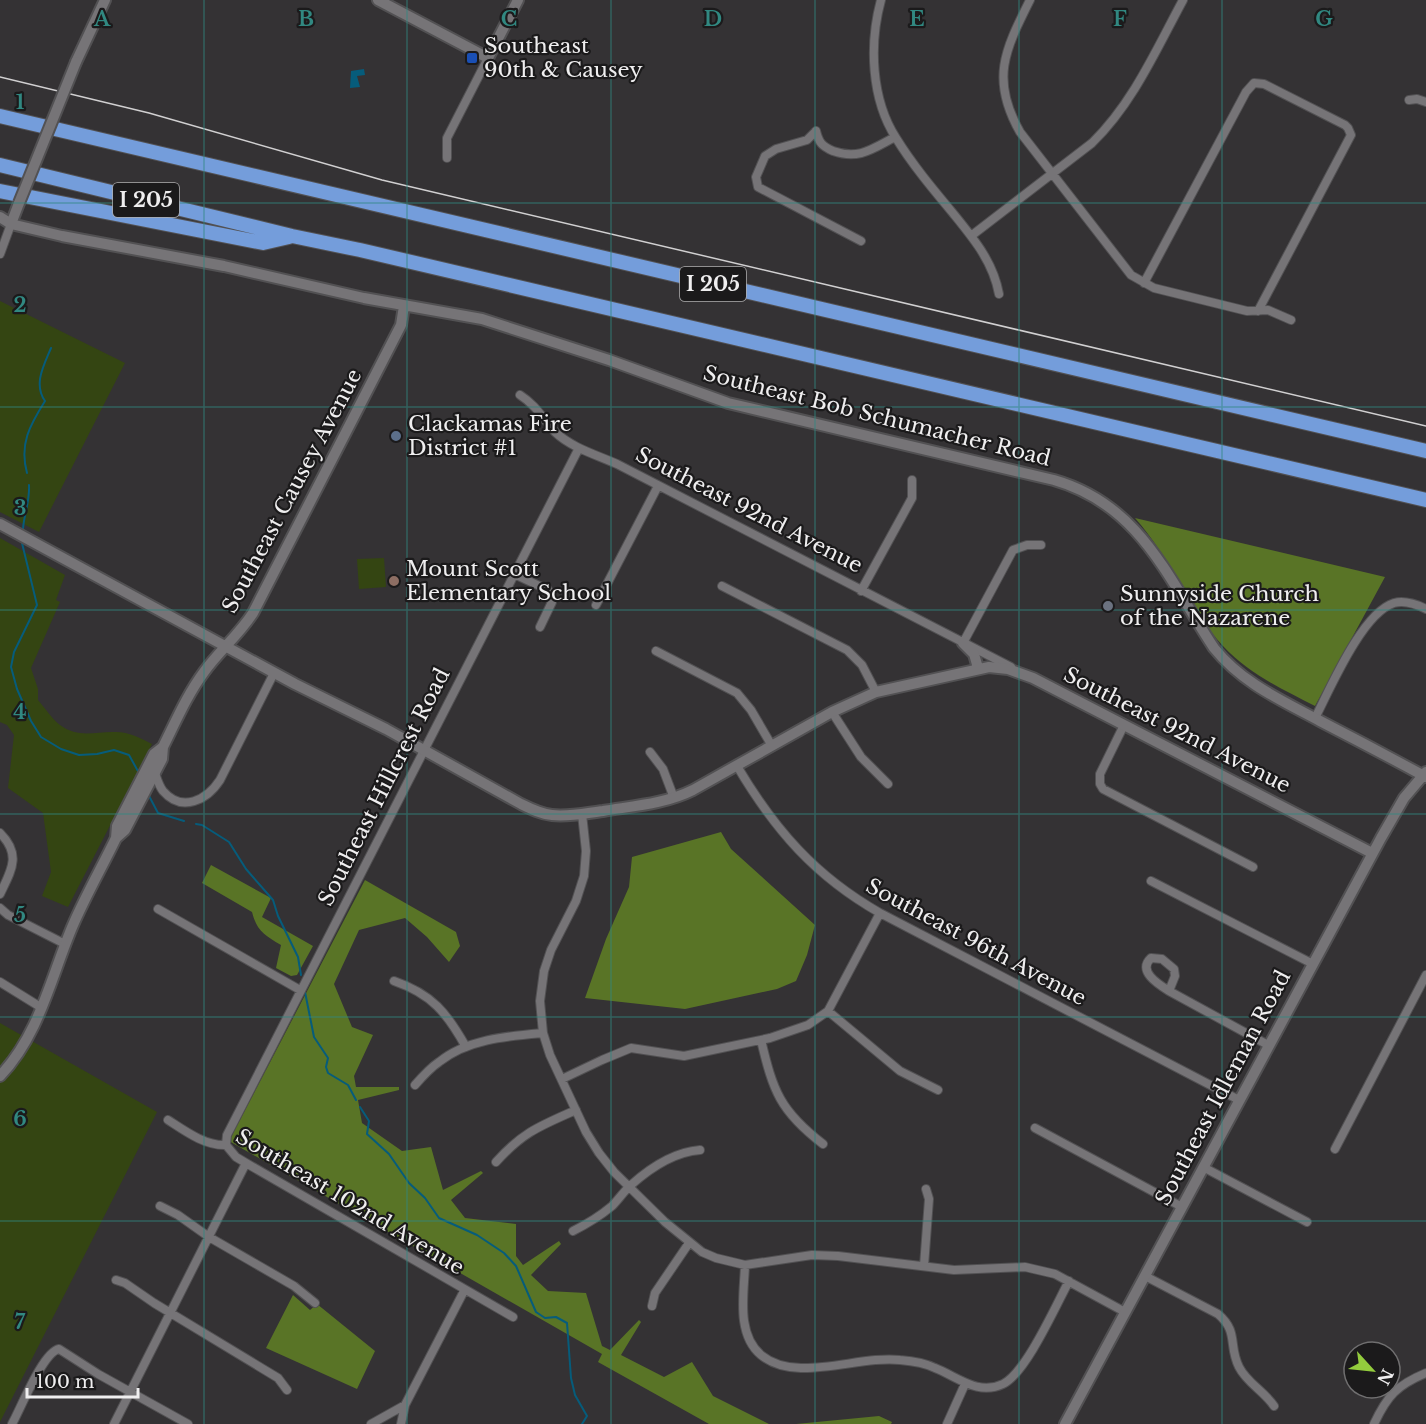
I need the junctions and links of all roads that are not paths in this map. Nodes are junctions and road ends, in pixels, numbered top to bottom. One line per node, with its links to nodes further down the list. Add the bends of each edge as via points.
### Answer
1 (105, 0): 17 (street, bridge, via 19,203)
2 (378, 0): 7 (street)
3 (518, 0): 7 (street)
4 (881, 0): 11 (street, via 874,33 877,89)
5 (1030, 0): 14 (street, via 1007,50 1004,92 1020,132)
6 (1183, 0): 14 (street, via 1122,110 1092,143)
7 (488, 58): 12 (street, via 447,138)
8 (1409, 100): 9 (street)
9 (1426, 102)
10 (0, 116): 29 (highway, I 205)
11 (895, 137): 19 (street); 20 (street, via 853,156 825,147 818,142 816,131 807,140 765,156 756,177 758,187)
12 (447, 158)
13 (0, 165): 18 (highway, I 205)
14 (1052, 174): 19 (street); 22 (street, via 1131,274)
15 (0, 191): 18 (highway, via 263,243)
16 (0, 217): 17 (street, Southeast Bob Schumacher Road)
17 (6, 225): 21 (street); 24 (street, Southeast Bob Schumacher Road, via 224,266)
18 (292, 236): 32 (highway, I 205)
19 (971, 236): 23 (street, via 992,269)
20 (861, 241)
21 (0, 254)
22 (1144, 284): 25 (street); 25 (street, via 1246,92 1254,83 1264,84 1350,131)
23 (999, 294)
24 (404, 306): 42 (street, Southeast Causey Avenue, via 400,325 263,593 244,627); 49 (street, Southeast Bob Schumacher Road, via 498,323 740,406 1080,489 1115,510 1139,533 1224,660 1258,687)
25 (1258, 311): 26 (street, via 1268,310)
26 (1291, 320)
27 (520, 395): 28 (street, Southeast 92nd Avenue, via 532,403 555,432)
28 (579, 448): 31 (street, Southeast 92nd Avenue); 35 (street, Southeast Hillcrest Road)
29 (1426, 452)
30 (912, 480): 37 (street, via 912,498)
31 (658, 486): 37 (street, Southeast 92nd Avenue); 38 (street)
32 (1426, 501)
33 (0, 524): 42 (street)
34 (1041, 544): 41 (street, via 1019,547 1008,556)
35 (514, 574): 40 (street, via 552,595); 52 (street, Southeast Hillcrest Road)
36 (722, 586): 47 (street, via 847,650 862,665)
37 (861, 591): 41 (street, Southeast 92nd Avenue)
38 (596, 605)
39 (1426, 609): 49 (street, via 1414,603 1395,603 1376,614 1353,645)
40 (540, 627)
41 (963, 643): 44 (street, via 975,654); 46 (street, Southeast 92nd Avenue)
42 (226, 648): 45 (street); 55 (street, Southeast Causey Avenue, via 197,681 163,747 162,759)
43 (656, 651): 51 (street, via 737,693)
44 (978, 668): 46 (street, via 999,667); 47 (street)
45 (274, 673): 52 (street); 55 (street, via 214,790 205,798 185,802 169,796)
46 (1022, 673): 50 (street, Southeast 92nd Avenue)
47 (876, 692): 48 (street)
48 (832, 712): 51 (street); 57 (street, via 861,757)
49 (1315, 718): 56 (street, Southeast Bob Schumacher Road)
50 (1124, 725): 62 (street, Southeast 92nd Avenue); 63 (street, via 1100,774 1103,789)
51 (772, 746): 54 (street)
52 (423, 749): 59 (street, via 535,811); 74 (street, Southeast Hillcrest Road)
53 (650, 752): 58 (street, via 663,769)
54 (737, 766): 58 (street); 68 (street, Southeast 96th Avenue, via 768,815 805,857 845,891)
55 (151, 774): 61 (street, Southeast Causey Avenue, via 136,810); 61 (street, Southeast Causey Avenue, via 132,798 117,826)
56 (1425, 774): 62 (street, Southeast Idleman Road, via 1399,804)
57 (888, 784)
58 (674, 798): 59 (street)
59 (582, 814): 78 (street, via 584,876 544,971 540,1001)
60 (0, 833): 65 (street, via 7,841 13,867)
61 (116, 838): 69 (street, Southeast Causey Avenue)
62 (1372, 854): 70 (street, Southeast Idleman Road)
63 (1253, 867)
64 (1151, 881): 70 (street)
65 (0, 894)
66 (0, 909): 69 (street)
67 (158, 909): 74 (street)
68 (880, 913): 77 (street); 86 (street, Southeast 96th Avenue)
69 (65, 944): 76 (street, Southeast Causey Avenue)
70 (1313, 963): 80 (street, Southeast Idleman Road)
71 (1426, 975): 92 (street)
72 (394, 981): 81 (street, via 432,1000 451,1021)
73 (0, 982): 76 (street)
74 (300, 990): 91 (street, Southeast Hillcrest Road, via 227,1135)
75 (1168, 991): 75 (street, via 1148,973 1147,960 1162,958 1174,969); 80 (street)
76 (42, 1008): 82 (street, Southeast Causey Avenue, via 26,1043)
77 (828, 1011): 79 (street, via 802,1028); 85 (street, via 900,1071)
78 (543, 1033): 81 (street, via 507,1036); 83 (street)
79 (761, 1040): 83 (street, via 684,1056 631,1048); 90 (street, via 770,1078 784,1107)
80 (1268, 1045): 86 (street, Southeast Idleman Road)
81 (466, 1047): 84 (street, via 440,1060)
82 (0, 1076)
83 (562, 1079): 87 (street)
84 (415, 1085)
85 (938, 1089)
86 (1239, 1100): 96 (street, Southeast Idleman Road)
87 (576, 1110): 94 (street, via 532,1129); 97 (street, via 600,1153)
88 (168, 1120): 91 (street, Southeast 102nd Avenue, via 214,1146)
89 (1035, 1128): 100 (street)
90 (823, 1144)
91 (226, 1145): 95 (street, Southeast 102nd Avenue)
92 (1335, 1149)
93 (700, 1150): 97 (street, via 681,1153 659,1164)
94 (496, 1162)
95 (246, 1163): 103 (street); 110 (street, Southeast 102nd Avenue)
96 (1203, 1167): 100 (street, Southeast Idleman Road); 101 (street)
97 (629, 1186): 102 (street, via 596,1218); 104 (street)
98 (926, 1189): 106 (street, via 929,1199)
99 (160, 1206): 103 (street)
100 (1182, 1207): 107 (street, Southeast Idleman Road)
101 (1307, 1222)
102 (573, 1232)
103 (209, 1237): 111 (street, via 294,1286); 114 (street)
104 (689, 1243): 105 (street, via 716,1258); 112 (street, via 655,1293)
105 (745, 1265): 106 (street, via 812,1255); 117 (street, via 745,1331 754,1348 770,1361 801,1369 899,1359 933,1366)
106 (924, 1266): 109 (street, via 954,1270 1025,1267)
107 (1145, 1276): 113 (street, Southeast Idleman Road); 121 (street, via 1226,1321 1238,1366)
108 (116, 1280): 114 (street)
109 (1069, 1281): 113 (street); 117 (street, via 1015,1376 991,1388)
110 (465, 1291): 115 (street, Southeast 102nd Avenue); 120 (street)
111 (315, 1303)
112 (652, 1306)
113 (1125, 1312): 128 (street, Southeast Idleman Road)
114 (171, 1313): 118 (street, via 278,1378); 119 (street)
115 (513, 1317)
116 (1426, 1373): 129 (street, via 1390,1395)
117 (965, 1384): 127 (street)
118 (287, 1390)
119 (130, 1391): 122 (street, via 63,1350 55,1349); 123 (street); 124 (street)
120 (405, 1405): 125 (street); 126 (street)
121 (1274, 1406)
122 (12, 1424)
123 (114, 1424)
124 (188, 1424)
125 (371, 1424)
126 (400, 1424)
127 (947, 1424)
128 (1065, 1424)
129 (1374, 1424)

